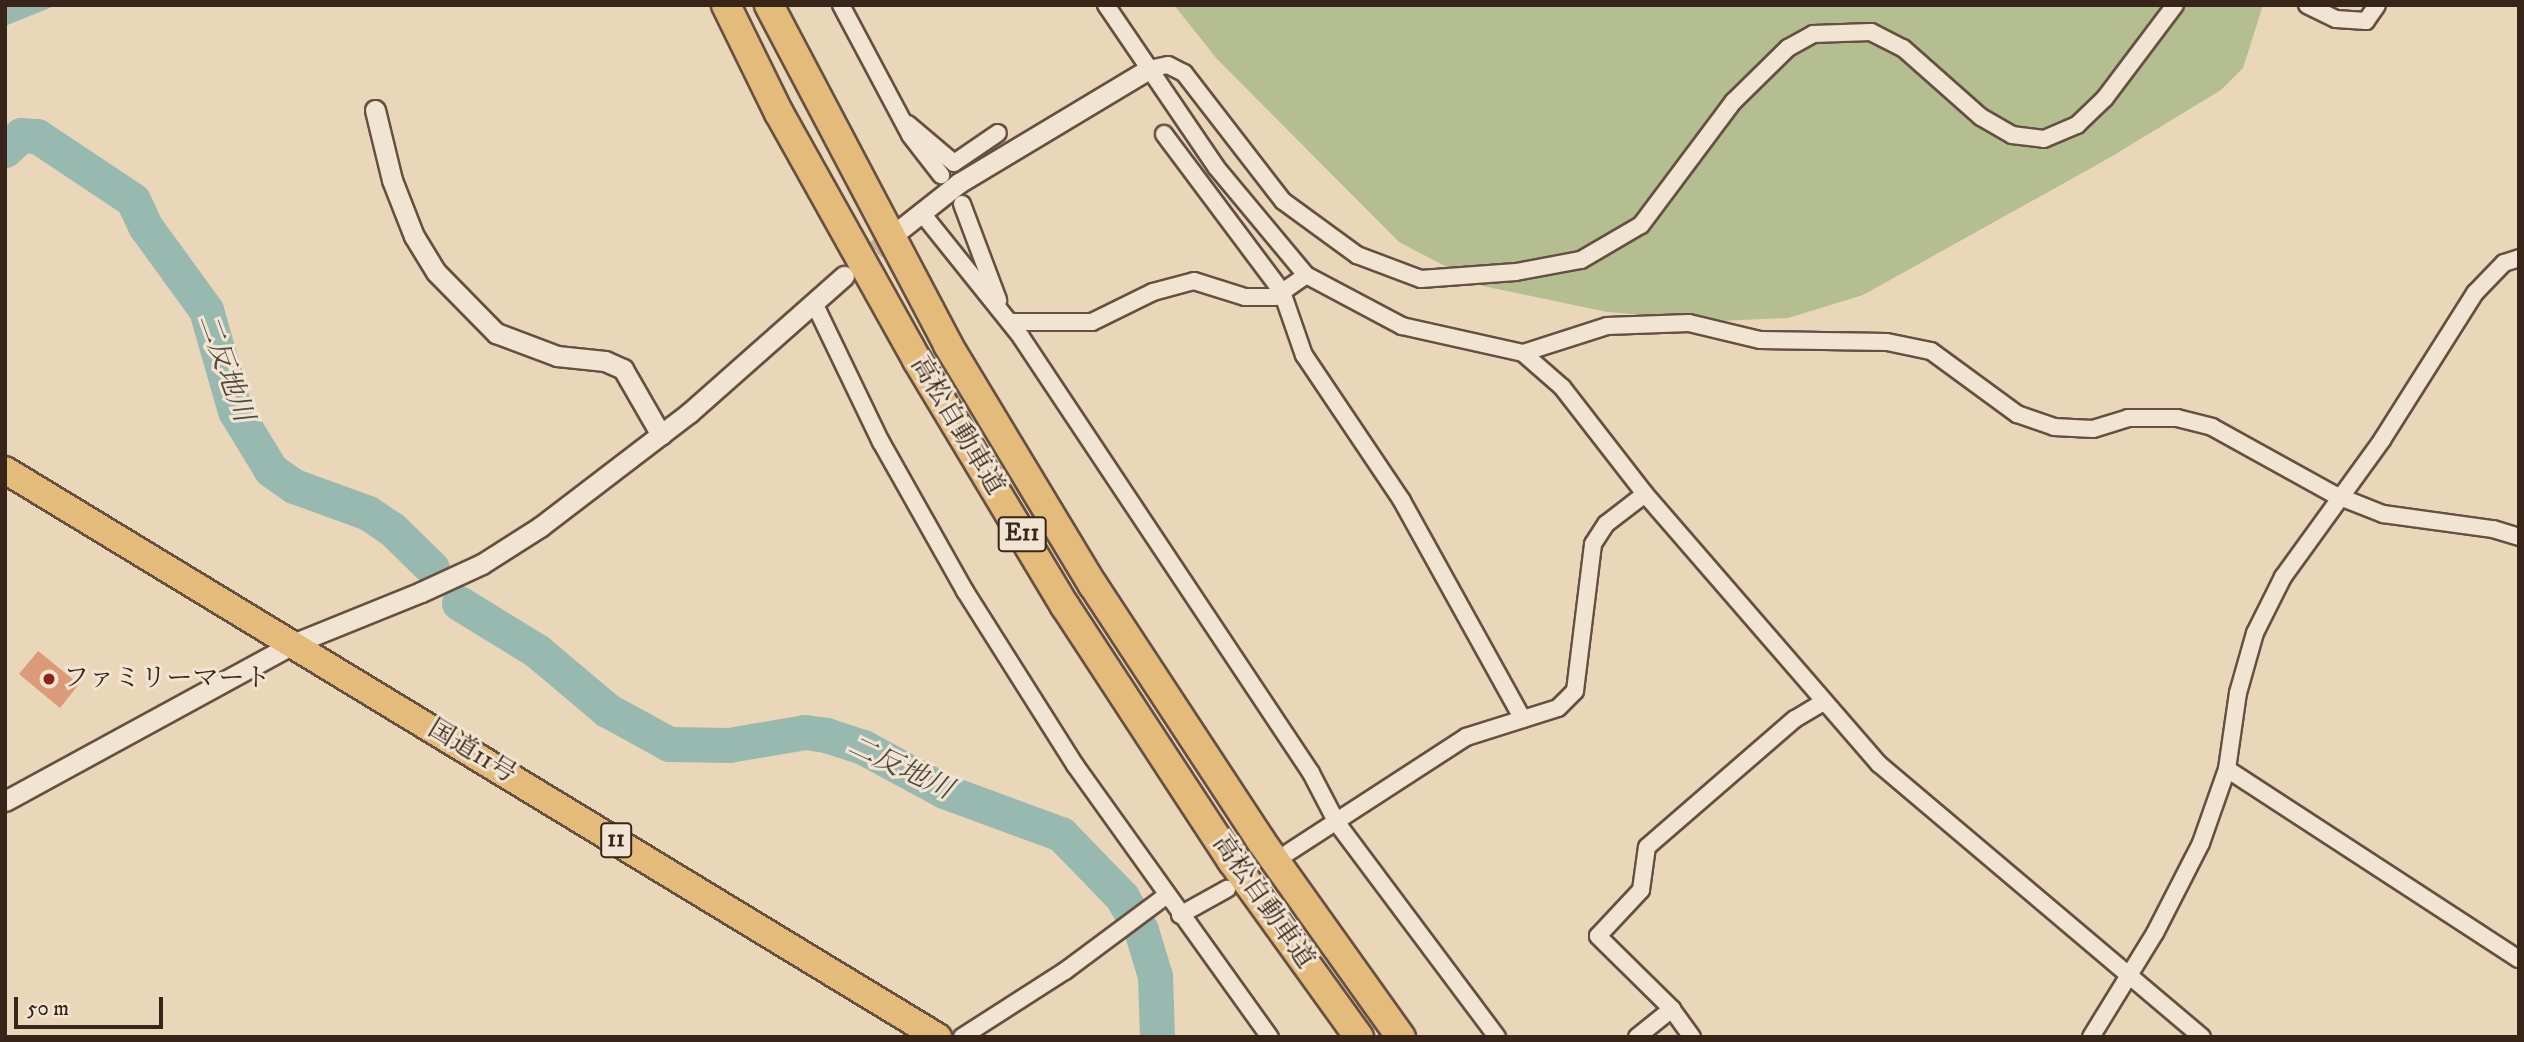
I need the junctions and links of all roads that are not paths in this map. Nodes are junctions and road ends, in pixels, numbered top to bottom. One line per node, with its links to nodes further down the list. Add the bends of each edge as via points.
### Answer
1 (726, 5): 45 (highway, 高松自動車道 / E11, via 779,113 917,360 1065,606 1233,861)
2 (769, 5): 46 (highway, 高松自動車道 / E11, via 948,345 1093,585 1261,841)
3 (841, 5): 10 (street)
4 (1106, 5): 8 (street)
5 (2175, 5): 8 (street, via 2105,98 2077,125 2044,139 2012,135 1981,117 1903,48 1871,32 1813,34 1788,48 1732,102 1641,225 1581,260 1516,272 1421,279 1357,255 1283,201 1184,73 1168,65)
6 (2307, 5): 7 (street, via 2336,19 2366,21)
7 (2377, 5)
8 (1149, 69): 15 (street, via 1027,139); 18 (street, via 1216,167)
9 (375, 110): 24 (street, via 392,180 414,236 444,281 496,333 557,356 605,361 623,369)
10 (904, 122): 11 (street, via 954,163); 13 (street)
11 (998, 133)
12 (1164, 134): 20 (street)
13 (941, 175)
14 (962, 204): 22 (street)
15 (921, 212): 16 (street); 22 (street)
16 (902, 228)
17 (2519, 258): 27 (street, via 2504,263 2475,293)
18 (1306, 275): 20 (street); 23 (street, via 1402,326)
19 (844, 276): 21 (street)
20 (1282, 292): 22 (street, via 1262,299 1194,281 1153,292 1092,322); 31 (street, via 1304,355 1402,501)
21 (814, 303): 24 (street); 37 (street, via 881,442 965,590 1075,765)
22 (1007, 319): 34 (street, via 1311,773)
23 (1523, 353): 26 (street, via 1562,387); 27 (street, via 1607,326 1689,323 1760,340 1887,342 1931,351 2017,414 2054,427 2093,429 2128,418 2177,418 2212,427)
24 (661, 435): 29 (street, via 540,527 481,564)
25 (5, 470): 29 (highway, 国道11号 / 11)
26 (1645, 494): 30 (street); 31 (street, via 1606,524 1593,544 1575,691 1558,708)
27 (2340, 498): 28 (street, via 2384,514 2493,529); 32 (street, via 2283,577 2255,633 2238,693)
28 (2519, 537)
29 (295, 643): 33 (street); 42 (highway, 国道11号 / 11)
30 (1822, 703): 40 (street, via 1879,764); 41 (street, via 1795,719 1647,847 1641,890 1598,936)
31 (1523, 719): 34 (street, via 1465,737)
32 (2227, 769): 39 (street); 40 (street, via 2201,843 2155,933)
33 (5, 801)
34 (1337, 823): 35 (street); 47 (street)
35 (1289, 852)
36 (1227, 889): 38 (street)
37 (1167, 895): 38 (street); 43 (street, via 1065,971)
38 (1180, 915): 44 (street)
39 (2519, 959)
40 (2128, 973): 50 (street); 51 (street)
41 (1672, 1009): 48 (street); 49 (street)
42 (938, 1037)
43 (962, 1037)
44 (1270, 1037)
45 (1359, 1037)
46 (1401, 1037)
47 (1497, 1037)
48 (1637, 1037)
49 (1692, 1037)
50 (2091, 1037)
51 (2202, 1037)

